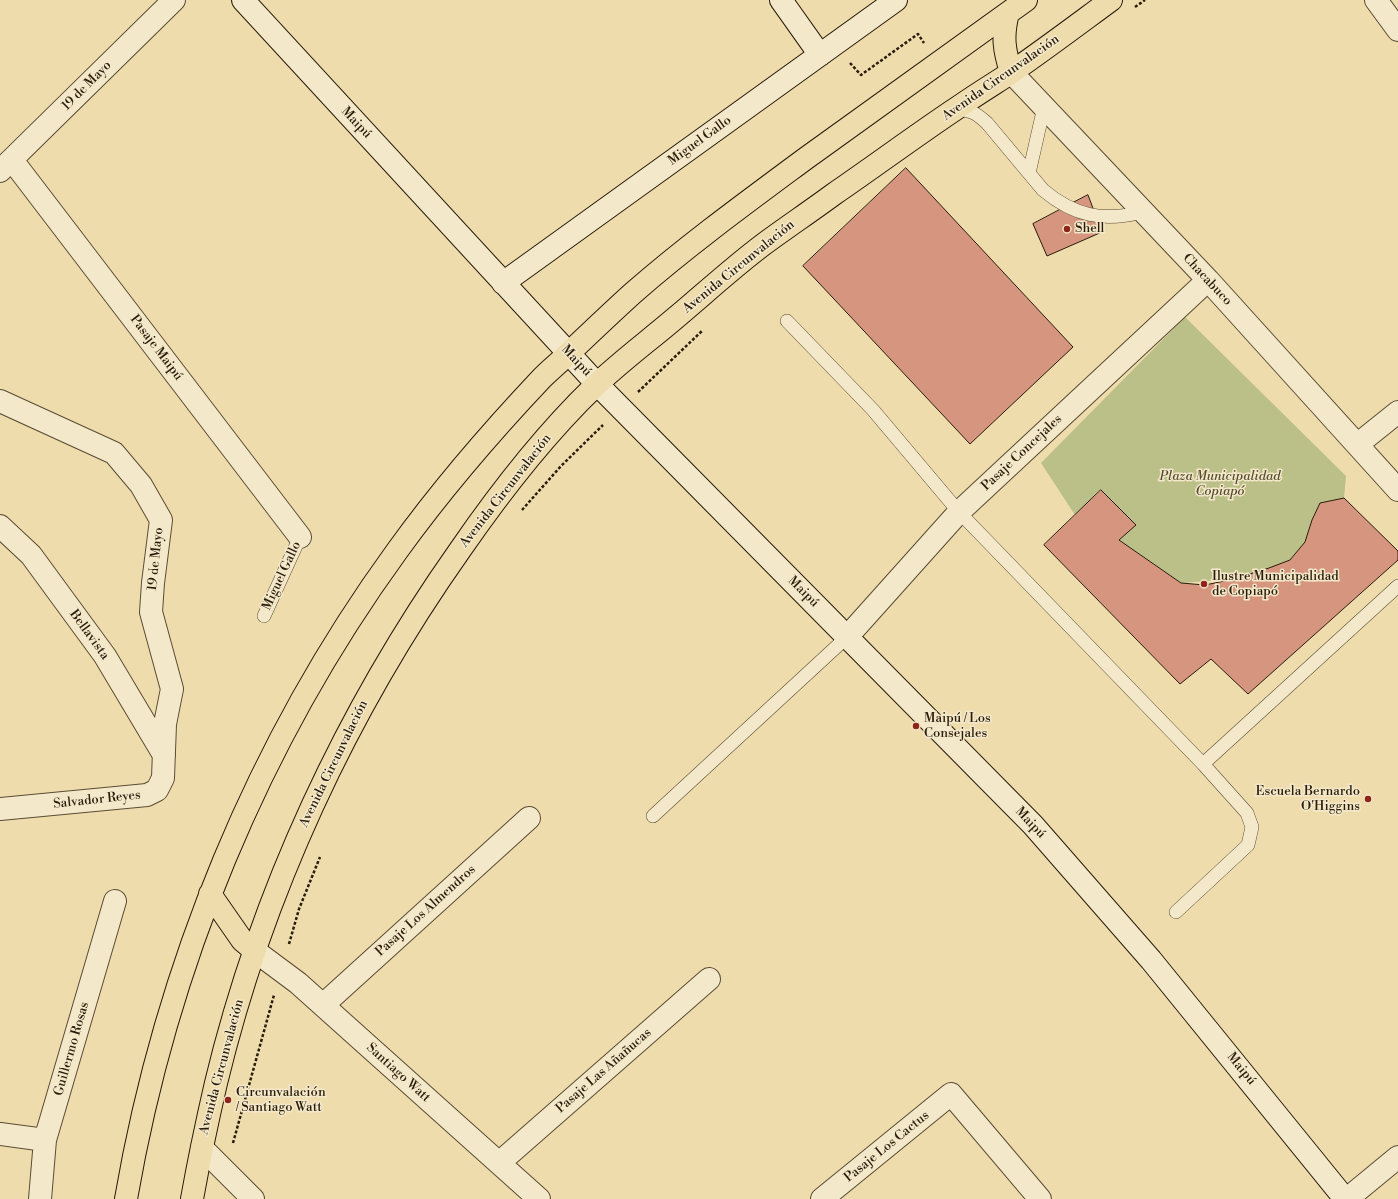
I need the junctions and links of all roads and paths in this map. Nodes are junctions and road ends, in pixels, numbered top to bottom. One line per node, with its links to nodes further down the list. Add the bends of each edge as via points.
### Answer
1 (174, 0): 17 (street, 19 de Mayo)
2 (243, 0): 21 (street, Maipú)
3 (781, 0): 12 (street)
4 (896, 0): 12 (street, Miguel Gallo)
5 (1026, 0): 10 (main road)
6 (1111, 0): 14 (main road, Avenida Circunvalación)
7 (1145, 0): 9 (path)
8 (1376, 0): 11 (street)
9 (1132, 9)
10 (1008, 13): 13 (main road); 14 (main road, via 1004,27 1004,42)
11 (1398, 30)
12 (827, 50): 13 (path, via 860,75 918,34); 21 (street, Miguel Gallo)
13 (938, 62): 24 (main road, via 678,255 607,316)
14 (1011, 72): 15 (street, Chacabuco); 16 (main road, Avenida Circunvalación)
15 (1044, 107): 18 (lane); 19 (street, Chacabuco)
16 (954, 110): 18 (lane, via 966,109 979,116); 25 (main road, Avenida Circunvalación, via 762,245)
17 (6, 166): 34 (street, Pasaje Maipú)
18 (1028, 173): 19 (lane, via 1054,199 1079,212 1111,217)
19 (1143, 212): 20 (street, Chacabuco)
20 (1208, 280): 29 (street, Chacabuco); 31 (street, Pasaje Concejales)
21 (503, 282): 24 (street, Maipú)
22 (787, 321): 31 (lane, via 873,410)
23 (708, 325): 27 (path)
24 (569, 353): 25 (street, Maipú); 44 (main road, via 493,431 444,490 353,616 276,749 241,821)
25 (597, 384): 27 (street, Maipú); 47 (main road, Avenida Circunvalación, via 557,425 515,476 442,575 403,636 366,699 311,809)
26 (0, 401): 38 (street, 19 de Mayo, via 114,453 141,485 161,520 151,612 172,689 165,724)
27 (622, 408): 32 (path, via 561,466); 37 (street, Maipú)
28 (1398, 412): 29 (street)
29 (1358, 444): 30 (street, Chacabuco)
30 (1398, 490)
31 (959, 512): 37 (street, Pasaje Concejales); 39 (lane)
32 (519, 514)
33 (0, 526): 38 (street, Bellavista, via 31,556 105,656)
34 (300, 537): 36 (lane, Miguel Gallo)
35 (1398, 586): 39 (lane)
36 (264, 616)
37 (848, 637): 41 (lane); 64 (street, Maipú, via 1033,825 1092,891 1200,1018)
38 (164, 754): 40 (street, Salvador Reyes, via 163,778 157,790 147,795)
39 (1203, 764): 46 (lane, via 1247,814 1252,827 1248,845)
40 (0, 809)
41 (653, 816)
42 (529, 818): 50 (street, Pasaje Los Almendros)
43 (322, 852): 48 (path, via 299,909)
44 (210, 894): 47 (main road, via 238,935); 58 (main road, via 166,1023 148,1089)
45 (115, 900): 52 (street, Guillermo Rosas)
46 (1176, 912)
47 (255, 951): 48 (street, Santiago Watt); 53 (main road, Avenida Circunvalación, via 216,1082)
48 (281, 970): 50 (street, Santiago Watt); 56 (path)
49 (709, 979): 55 (street, Pasaje Las Añañucas)
50 (323, 1005): 55 (street, Santiago Watt)
51 (0, 1134): 52 (street)
52 (45, 1140): 57 (street, Guillermo Rosas)
53 (202, 1148): 56 (street); 59 (main road, Avenida Circunvalación)
54 (1398, 1157): 64 (street)
55 (499, 1163): 61 (street, Santiago Watt)
56 (224, 1172): 60 (street)
57 (40, 1199)
58 (126, 1199)
59 (192, 1199)
60 (254, 1199)
61 (539, 1199)
62 (822, 1199): 63 (street, Pasaje Los Cactus, via 951,1094)
63 (1040, 1199)
64 (1346, 1199)

